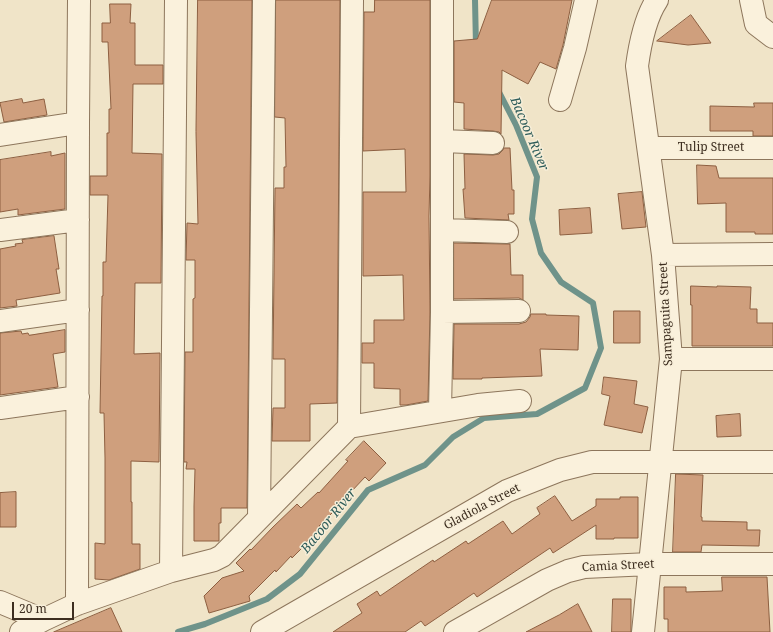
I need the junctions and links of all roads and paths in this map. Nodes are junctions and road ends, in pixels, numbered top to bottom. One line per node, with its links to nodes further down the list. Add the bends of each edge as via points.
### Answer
1 (79, 0): 11 (street)
2 (176, 0): 39 (street)
3 (264, 0): 36 (street)
4 (352, 0): 33 (street)
5 (442, 0): 13 (street)
6 (586, 0): 10 (street)
7 (657, 0): 15 (street, Sampaguita Street, via 646,24 637,66)
8 (751, 0): 9 (street, via 756,24)
9 (773, 37)
10 (560, 100)
11 (78, 123): 12 (street); 17 (street)
12 (0, 135)
13 (442, 141): 14 (street); 19 (street)
14 (493, 144)
15 (649, 148): 16 (street, Tulip Street); 22 (street, Sampaguita Street)
16 (773, 148)
17 (78, 220): 18 (street); 23 (street)
18 (0, 230)
19 (442, 230): 20 (street); 25 (street)
20 (506, 232)
21 (773, 254): 22 (street)
22 (663, 255): 27 (street, Sampaguita Street)
23 (78, 310): 26 (street); 29 (street)
24 (519, 311): 25 (street)
25 (442, 312): 32 (street)
26 (0, 321)
27 (671, 359): 28 (street); 34 (street, Sampaguita Street)
28 (773, 359)
29 (78, 397): 31 (street); 41 (street)
30 (520, 401): 32 (street)
31 (0, 408)
32 (440, 411): 33 (street)
33 (348, 427): 36 (street)
34 (661, 462): 35 (street, Gladiola Street); 37 (street, Sampaguita Street); 44 (street, Gladiola Street, via 592,462 560,470 507,491)
35 (773, 462)
36 (259, 518): 39 (street, via 222,556)
37 (650, 564): 38 (street, Camia Street); 45 (street, Camia Street, via 584,567 568,571 547,580); 46 (street, Sampaguita Street)
38 (773, 564)
39 (171, 571): 41 (street)
40 (0, 602): 42 (street)
41 (77, 604): 42 (street)
42 (43, 620): 43 (street)
43 (21, 632)
44 (262, 632)
45 (455, 632)
46 (643, 632)

